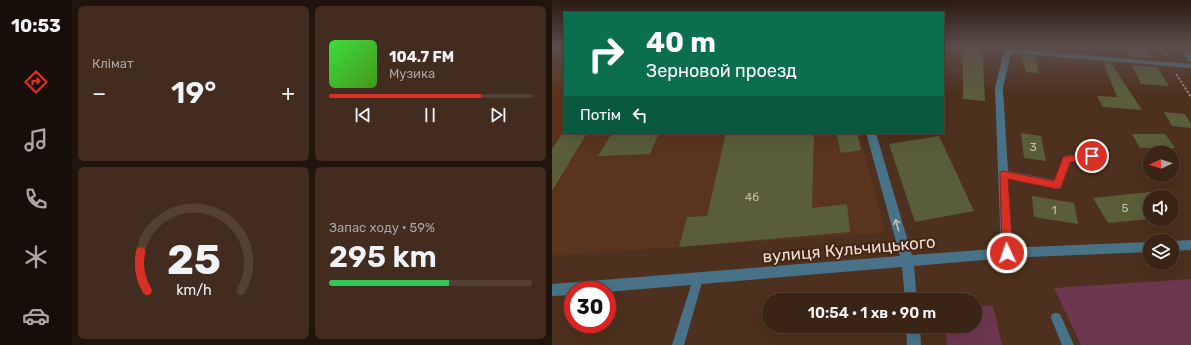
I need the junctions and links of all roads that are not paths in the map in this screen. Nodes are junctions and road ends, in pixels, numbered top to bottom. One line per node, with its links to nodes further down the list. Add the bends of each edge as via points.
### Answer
1 (1005, 63): 6 (street, via 999,88)
2 (1160, 63): 3 (street)
3 (1191, 66)
4 (871, 134): 11 (street, one-way to 4)
5 (1092, 156): 6 (street, via 1067,159 1057,185)
6 (1004, 174): 10 (street)
7 (1191, 245): 8 (street)
8 (1179, 246)
9 (1143, 247): 10 (street, вулиця Кульчицького)
10 (1007, 253): 11 (street, вулиця Кульчицького)
11 (908, 262): 12 (street, вулиця Кульчицького); 14 (street)
12 (698, 279): 13 (street, вулиця Кульчицького); 17 (lane)
13 (552, 290)
14 (910, 293)
15 (1056, 318): 19 (lane)
16 (913, 333): 18 (street)
17 (678, 345)
18 (914, 345)
19 (1068, 345)

